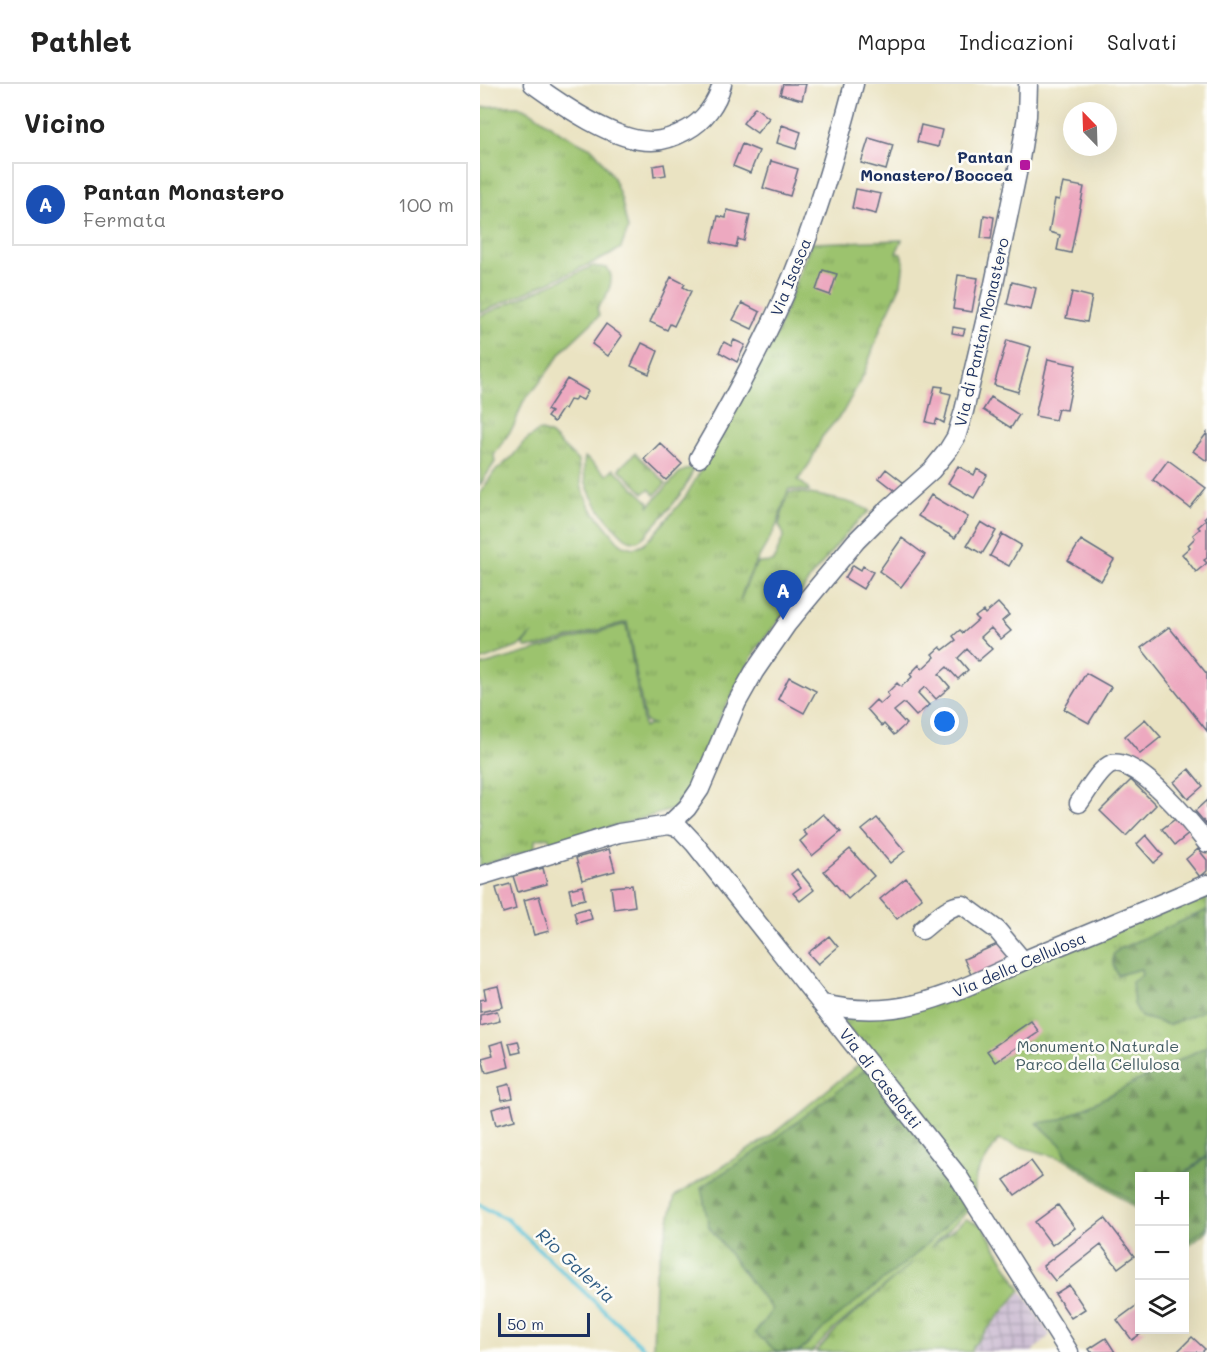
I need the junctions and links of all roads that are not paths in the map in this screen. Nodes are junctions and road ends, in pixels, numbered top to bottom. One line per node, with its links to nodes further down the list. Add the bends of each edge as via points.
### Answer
1 (533, 84): 2 (street, via 567,108 611,130 653,141 679,134 699,122)
2 (722, 84)
3 (854, 84): 5 (street, Via Isasca, via 839,141 784,294 752,363)
4 (1028, 84): 7 (street, Via di Pantan Monastero, via 1024,136 994,284 964,411 952,444 935,466 850,547 788,624 737,702 700,789)
5 (699, 458)
6 (1079, 803): 8 (street, via 1105,768 1120,764 1162,792)
7 (669, 825): 9 (street, via 619,833); 13 (street, Via di Casalotti, via 682,829)
8 (1207, 843)
9 (480, 876)
10 (1207, 884): 12 (street, Via della Cellulosa)
11 (922, 930): 12 (street, via 951,908 963,905 997,930)
12 (1023, 962): 13 (street, Via della Cellulosa, via 966,988 908,1006 855,1010)
13 (823, 1004): 14 (street, Via di Casalotti, via 958,1176)
14 (1070, 1352)

